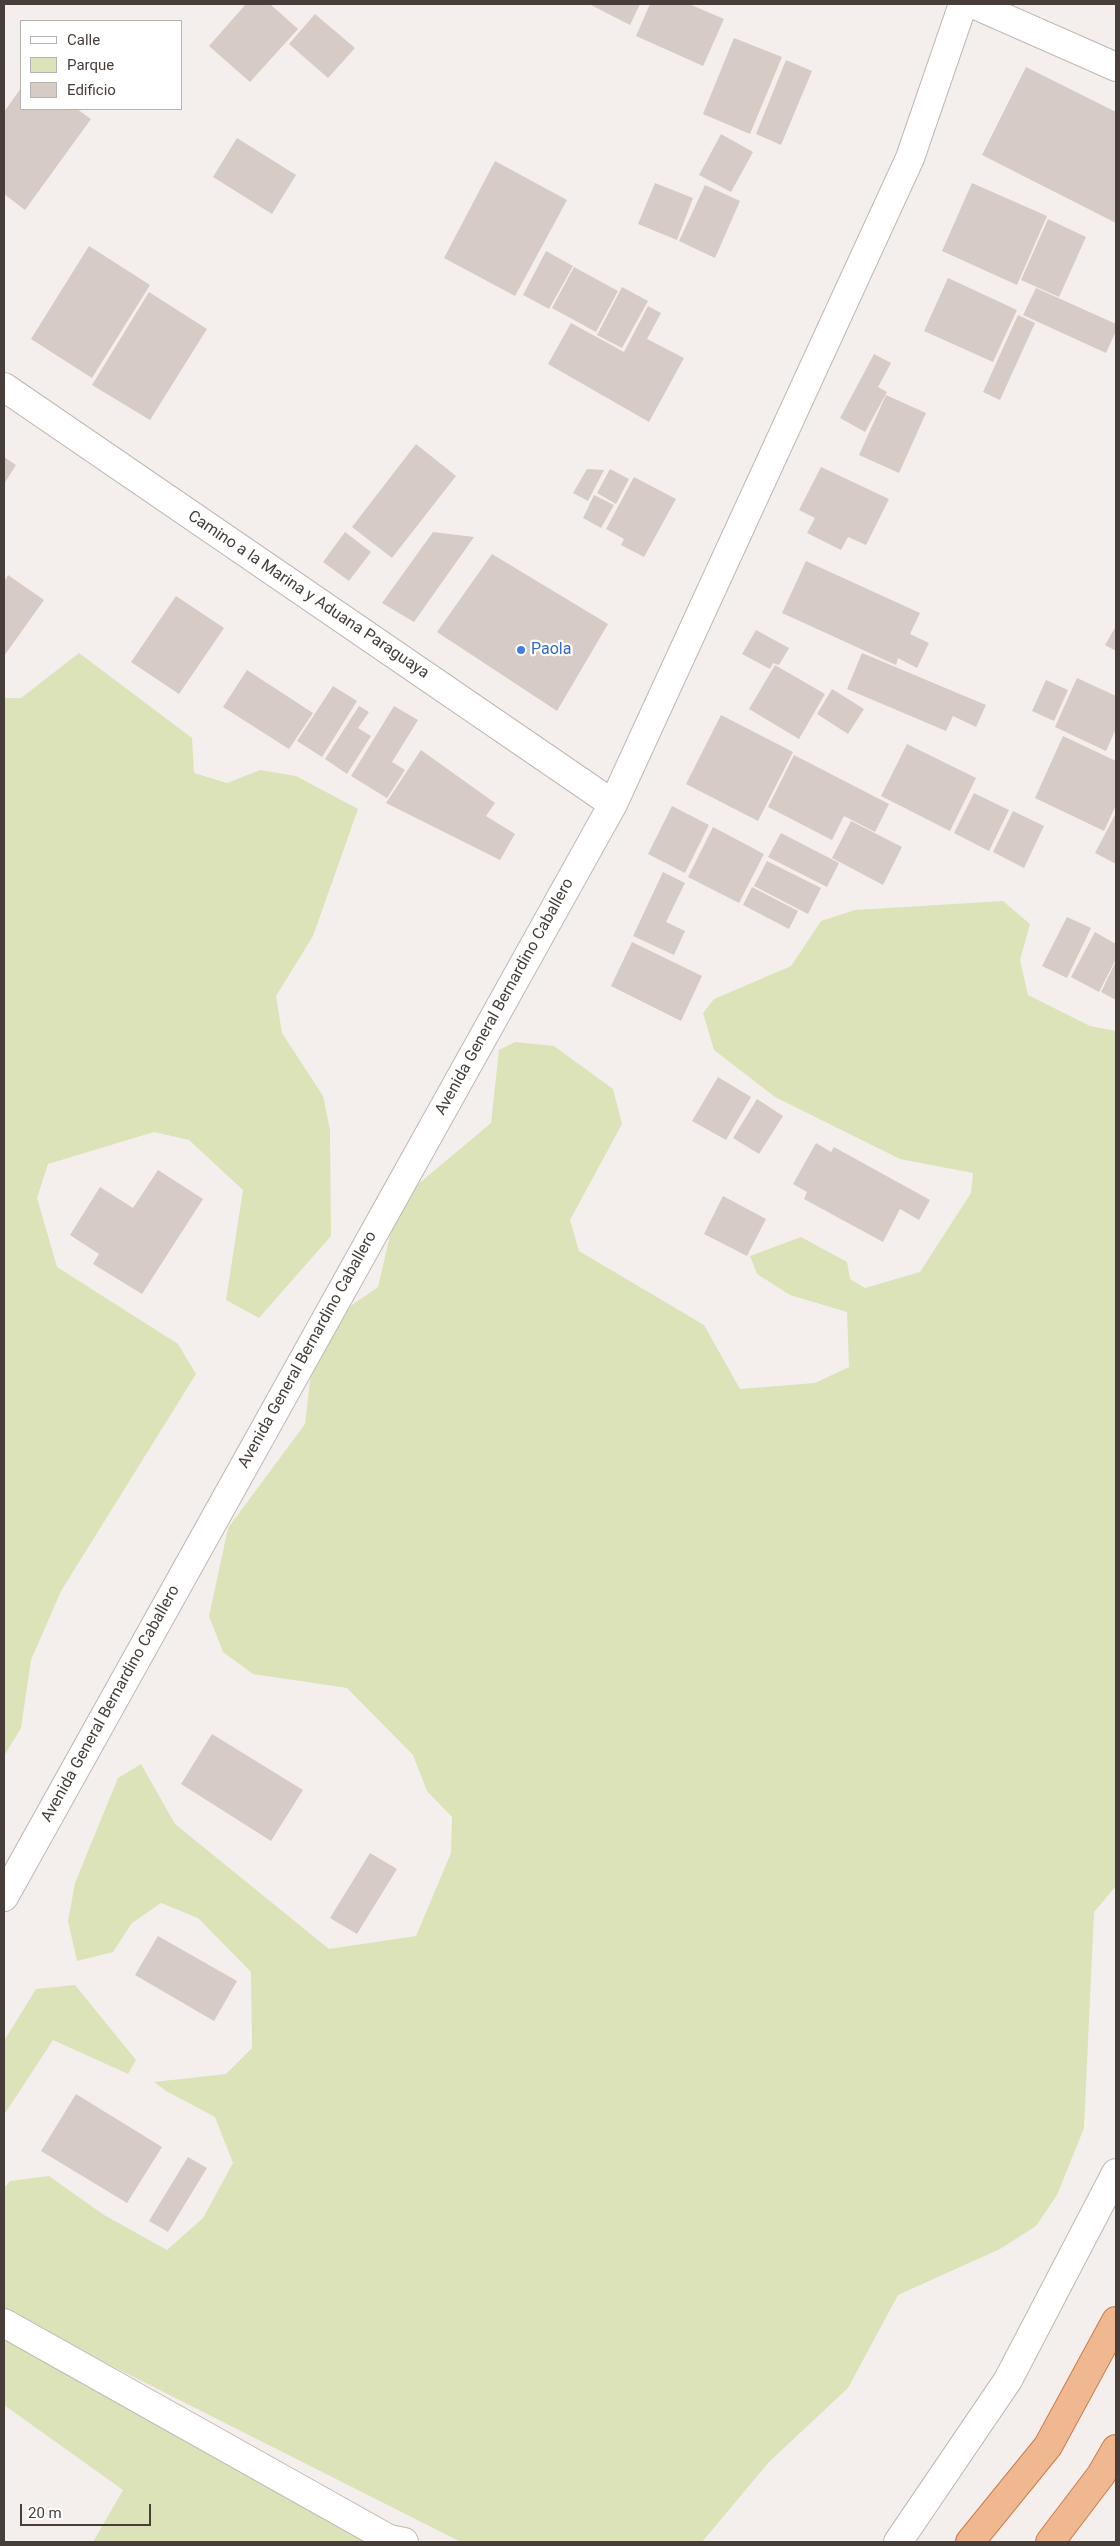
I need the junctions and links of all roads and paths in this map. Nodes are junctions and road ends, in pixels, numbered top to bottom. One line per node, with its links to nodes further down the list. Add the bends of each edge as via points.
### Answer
1 (962, 4): 5 (street, Avenida General Bernardino Caballero, via 910,158)
2 (972, 4): 3 (street)
3 (1116, 67)
4 (4, 387): 5 (street, Camino a la Marina y Aduana Paraguaya)
5 (613, 804): 6 (street, Avenida General Bernardino Caballero)
6 (4, 1897)
7 (1116, 2173): 12 (street, via 1008,2380)
8 (1116, 2321): 13 (highway, via 1048,2446)
9 (4, 2323): 11 (street, via 389,2539)
10 (1116, 2449): 14 (highway)
11 (404, 2542)
12 (898, 2542)
13 (970, 2542)
14 (1050, 2542)

